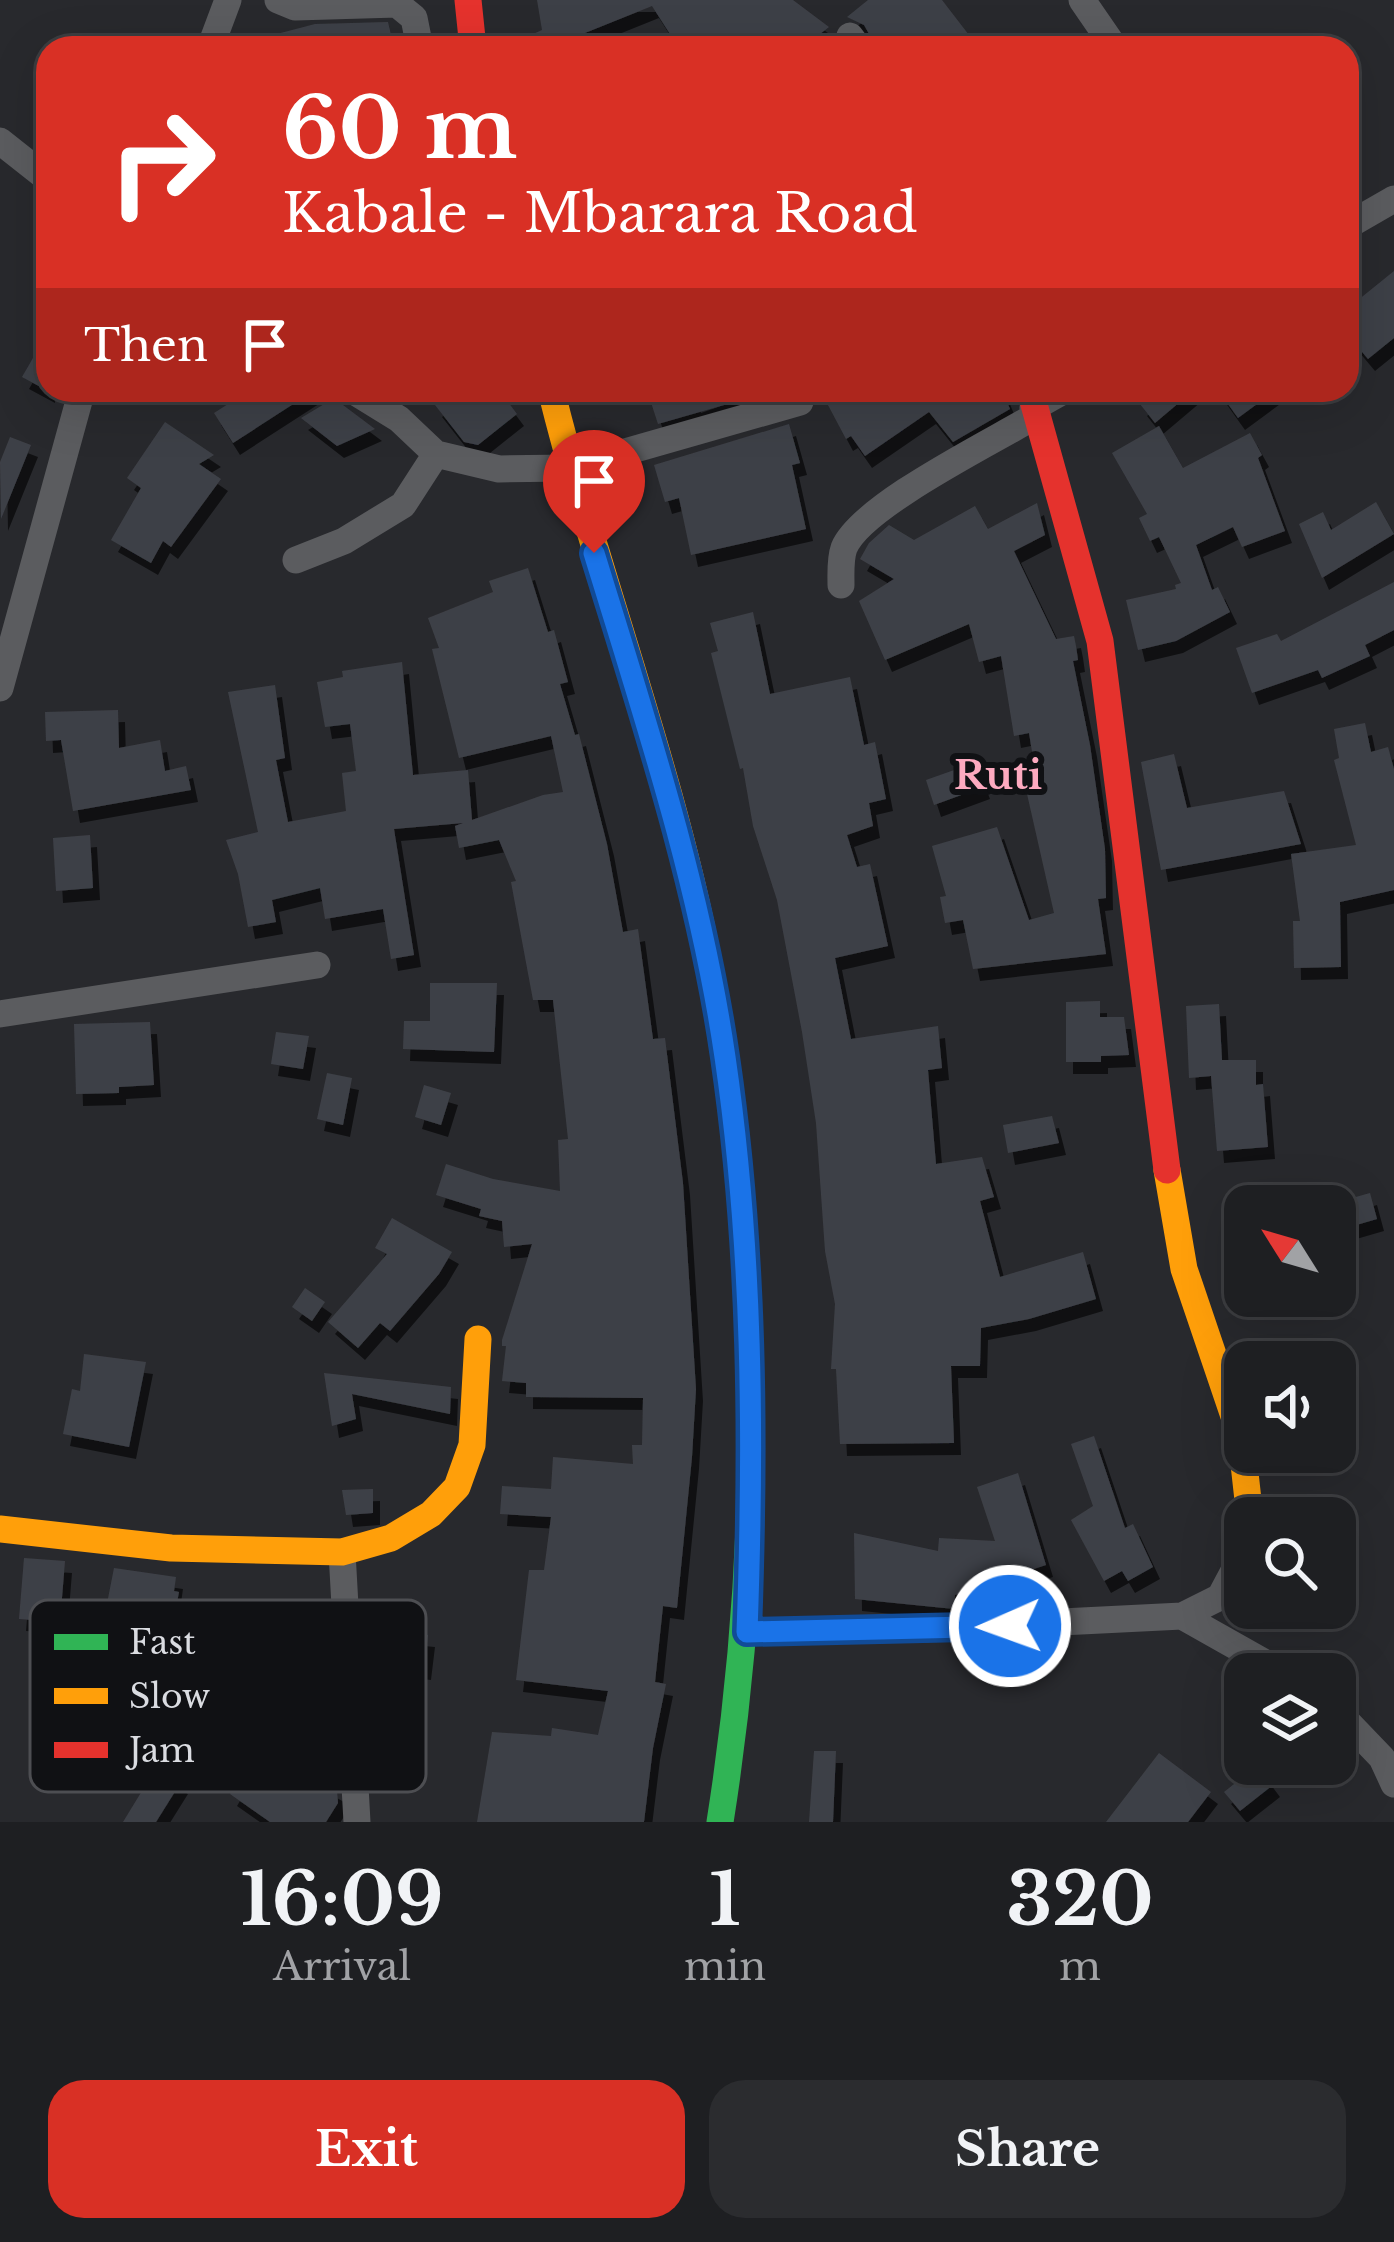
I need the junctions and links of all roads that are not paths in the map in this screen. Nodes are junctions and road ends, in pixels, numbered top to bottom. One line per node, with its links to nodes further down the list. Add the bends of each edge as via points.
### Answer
1 (228, 0): 5 (street)
2 (278, 0): 6 (street, via 295,7 397,4 414,18)
3 (468, 0): 7 (street)
4 (1082, 0): 8 (street)
5 (214, 36)
6 (418, 36)
7 (472, 36)
8 (1107, 36)
9 (0, 141): 10 (street)
10 (36, 170)
11 (1394, 199): 12 (street)
12 (1359, 219)
13 (79, 402): 22 (street)
14 (371, 402): 18 (street)
15 (553, 402): 19 (street)
16 (800, 402): 19 (street)
17 (1032, 405): 21 (street, via 852,534); 26 (street, via 1100,641 1165,1160 1184,1270 1241,1437)
18 (436, 454): 19 (street, via 499,470); 20 (street, via 403,505)
19 (569, 468): 32 (street, via 684,852 725,1059 748,1278 754,1450)
20 (296, 560)
21 (841, 585)
22 (0, 688)
23 (317, 965): 24 (street)
24 (0, 1014)
25 (478, 1339): 28 (street, via 472,1445 457,1486 391,1538)
26 (1248, 1497)
27 (0, 1529): 28 (street, via 171,1547)
28 (343, 1552): 30 (street)
29 (1224, 1590): 31 (street)
30 (345, 1600)
31 (1182, 1616): 32 (street); 33 (street)
32 (747, 1632): 38 (street)
33 (1248, 1653)
34 (1356, 1730): 35 (street)
35 (1394, 1784)
36 (355, 1792): 37 (street)
37 (357, 1822)
38 (720, 1822)

